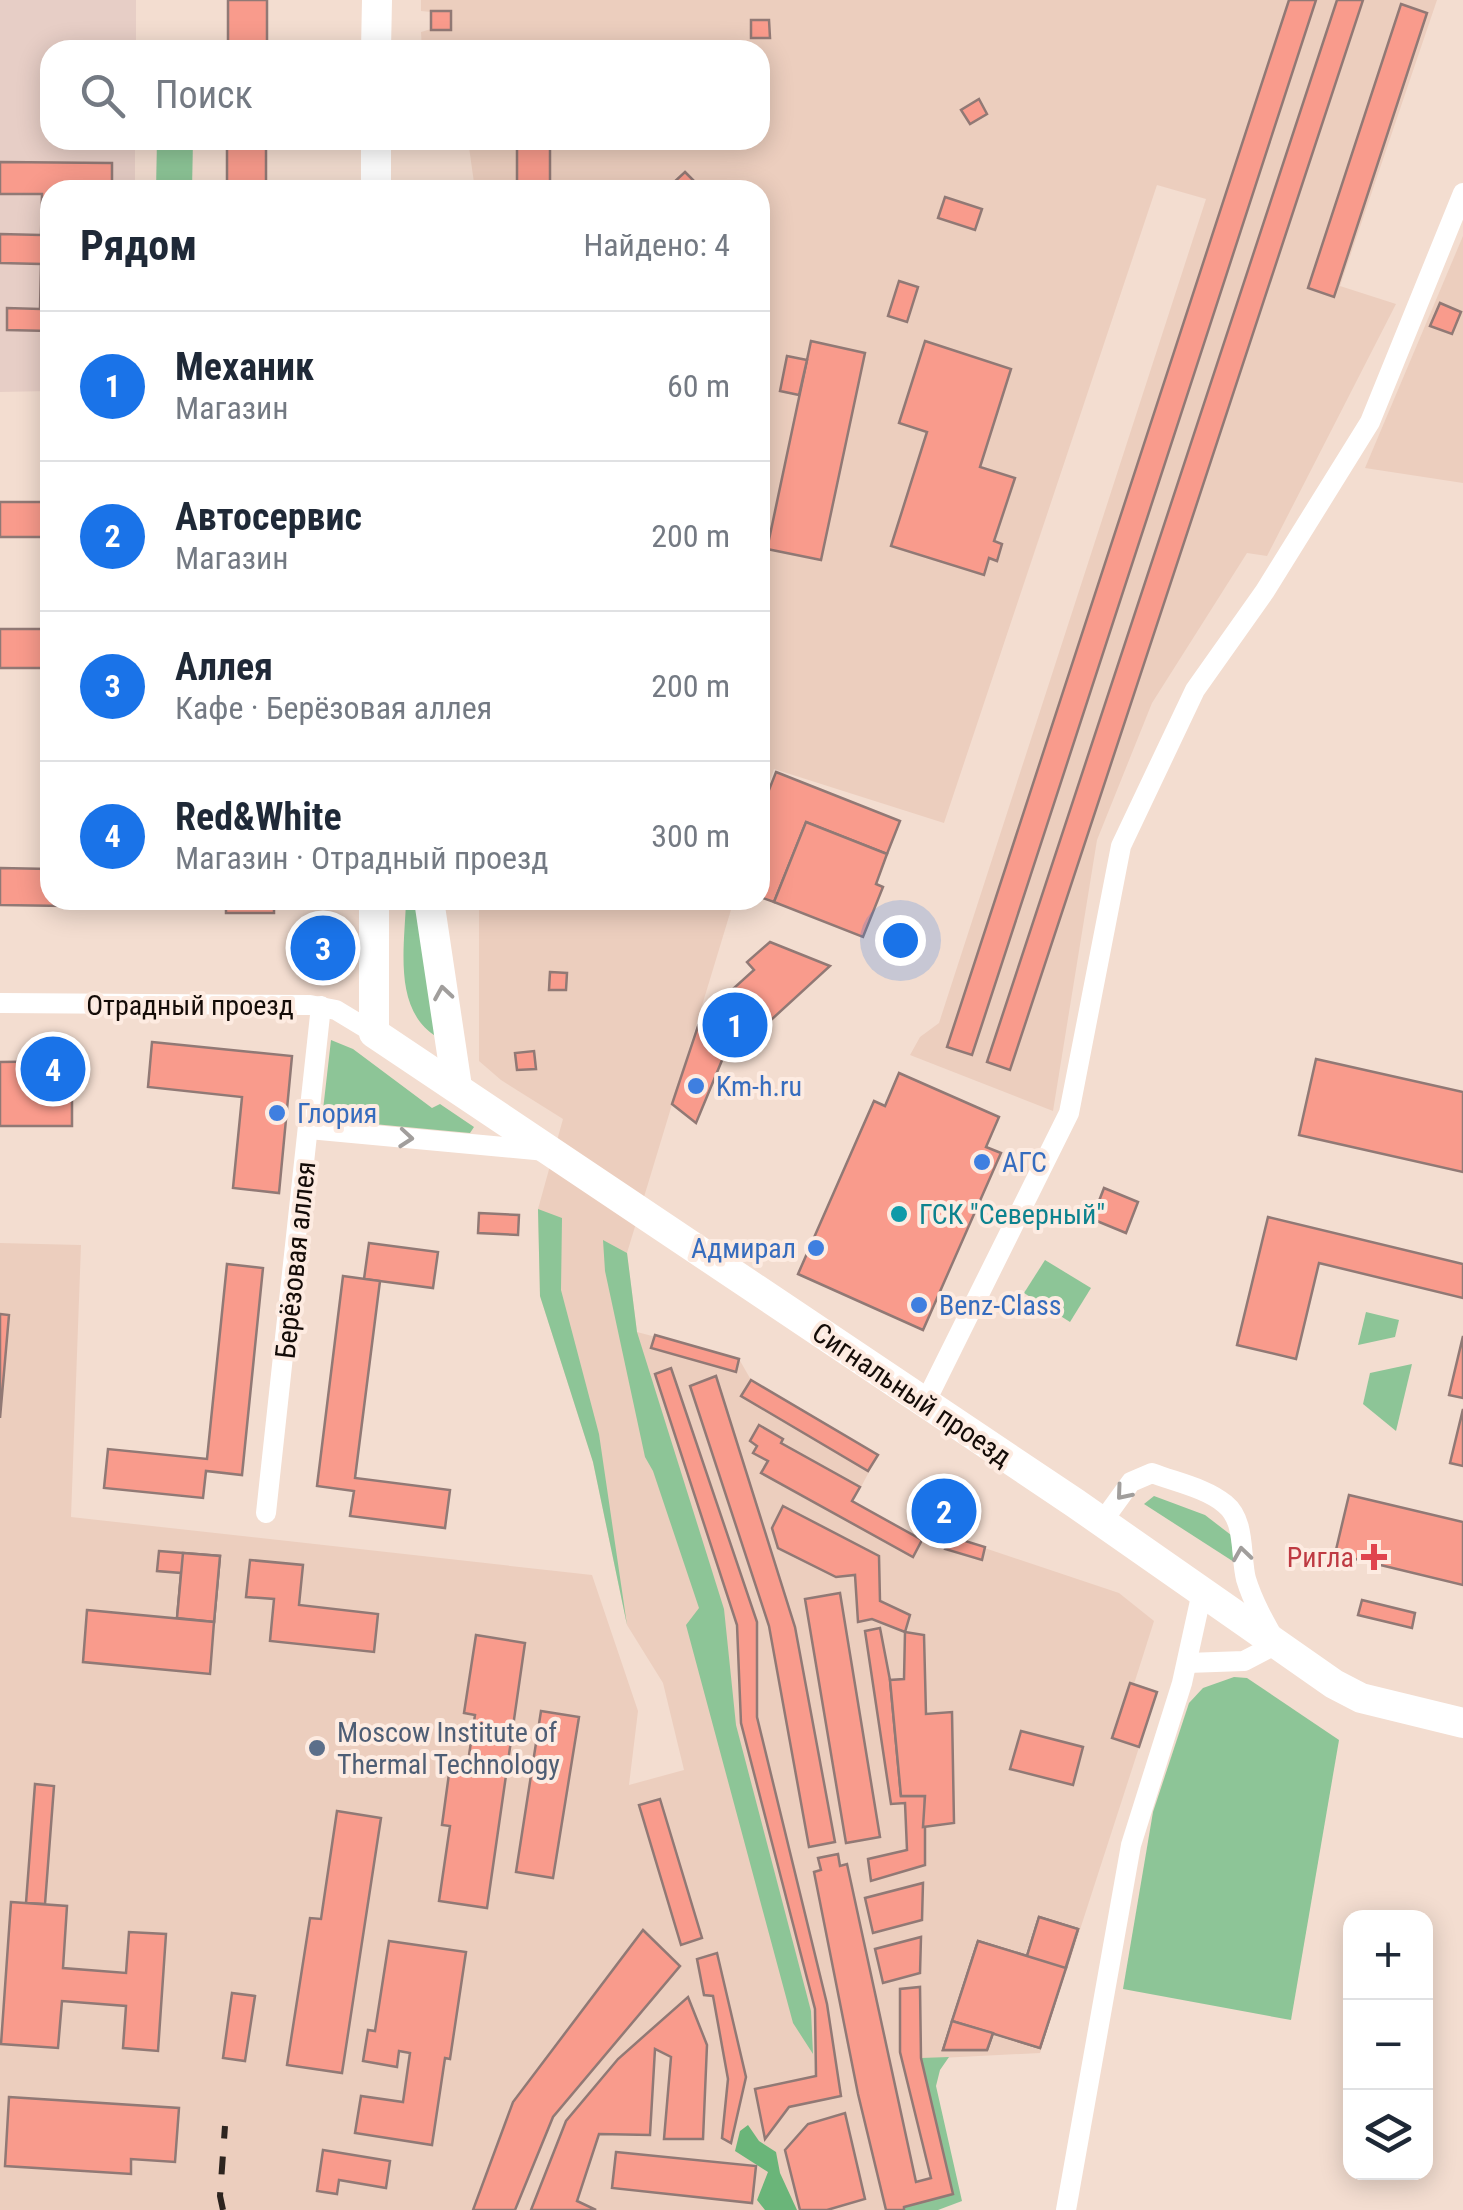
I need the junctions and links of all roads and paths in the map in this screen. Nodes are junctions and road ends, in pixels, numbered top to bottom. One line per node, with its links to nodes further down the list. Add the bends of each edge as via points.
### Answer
1 (376, 0): 2 (main road)
2 (376, 40)
3 (376, 150): 4 (main road)
4 (376, 180)
5 (1463, 193): 14 (street, via 1370,422 1265,591 1194,690 1121,846 1068,1112)
6 (374, 910): 10 (main road)
7 (430, 910): 11 (main road, one-way to 7)
8 (0, 1003): 9 (street, Отрадный проезд)
9 (321, 1006): 10 (street, Отрадный проезд); 12 (street, Берёзовая аллея)
10 (374, 1033): 11 (main road, Сигнальный проезд)
11 (458, 1087): 13 (main road, Сигнальный проезд)
12 (309, 1129): 13 (street, one-way to 13); 15 (street, Берёзовая аллея)
13 (548, 1152): 14 (main road, Сигнальный проезд)
14 (924, 1403): 16 (main road, Сигнальный проезд)
15 (266, 1513)
16 (1102, 1522): 17 (main road, Сигнальный проезд); 18 (street, one-way to 16, via 1255,1604 1238,1524 1223,1502 1152,1474 1131,1482)
17 (1202, 1592): 18 (main road, Сигнальный проезд); 19 (street)
18 (1277, 1644): 19 (street, via 1244,1661); 20 (main road, Сигнальный проезд, via 1361,1698)
19 (1186, 1663): 21 (street, via 1131,1845)
20 (1463, 1723)
21 (1066, 2210)

